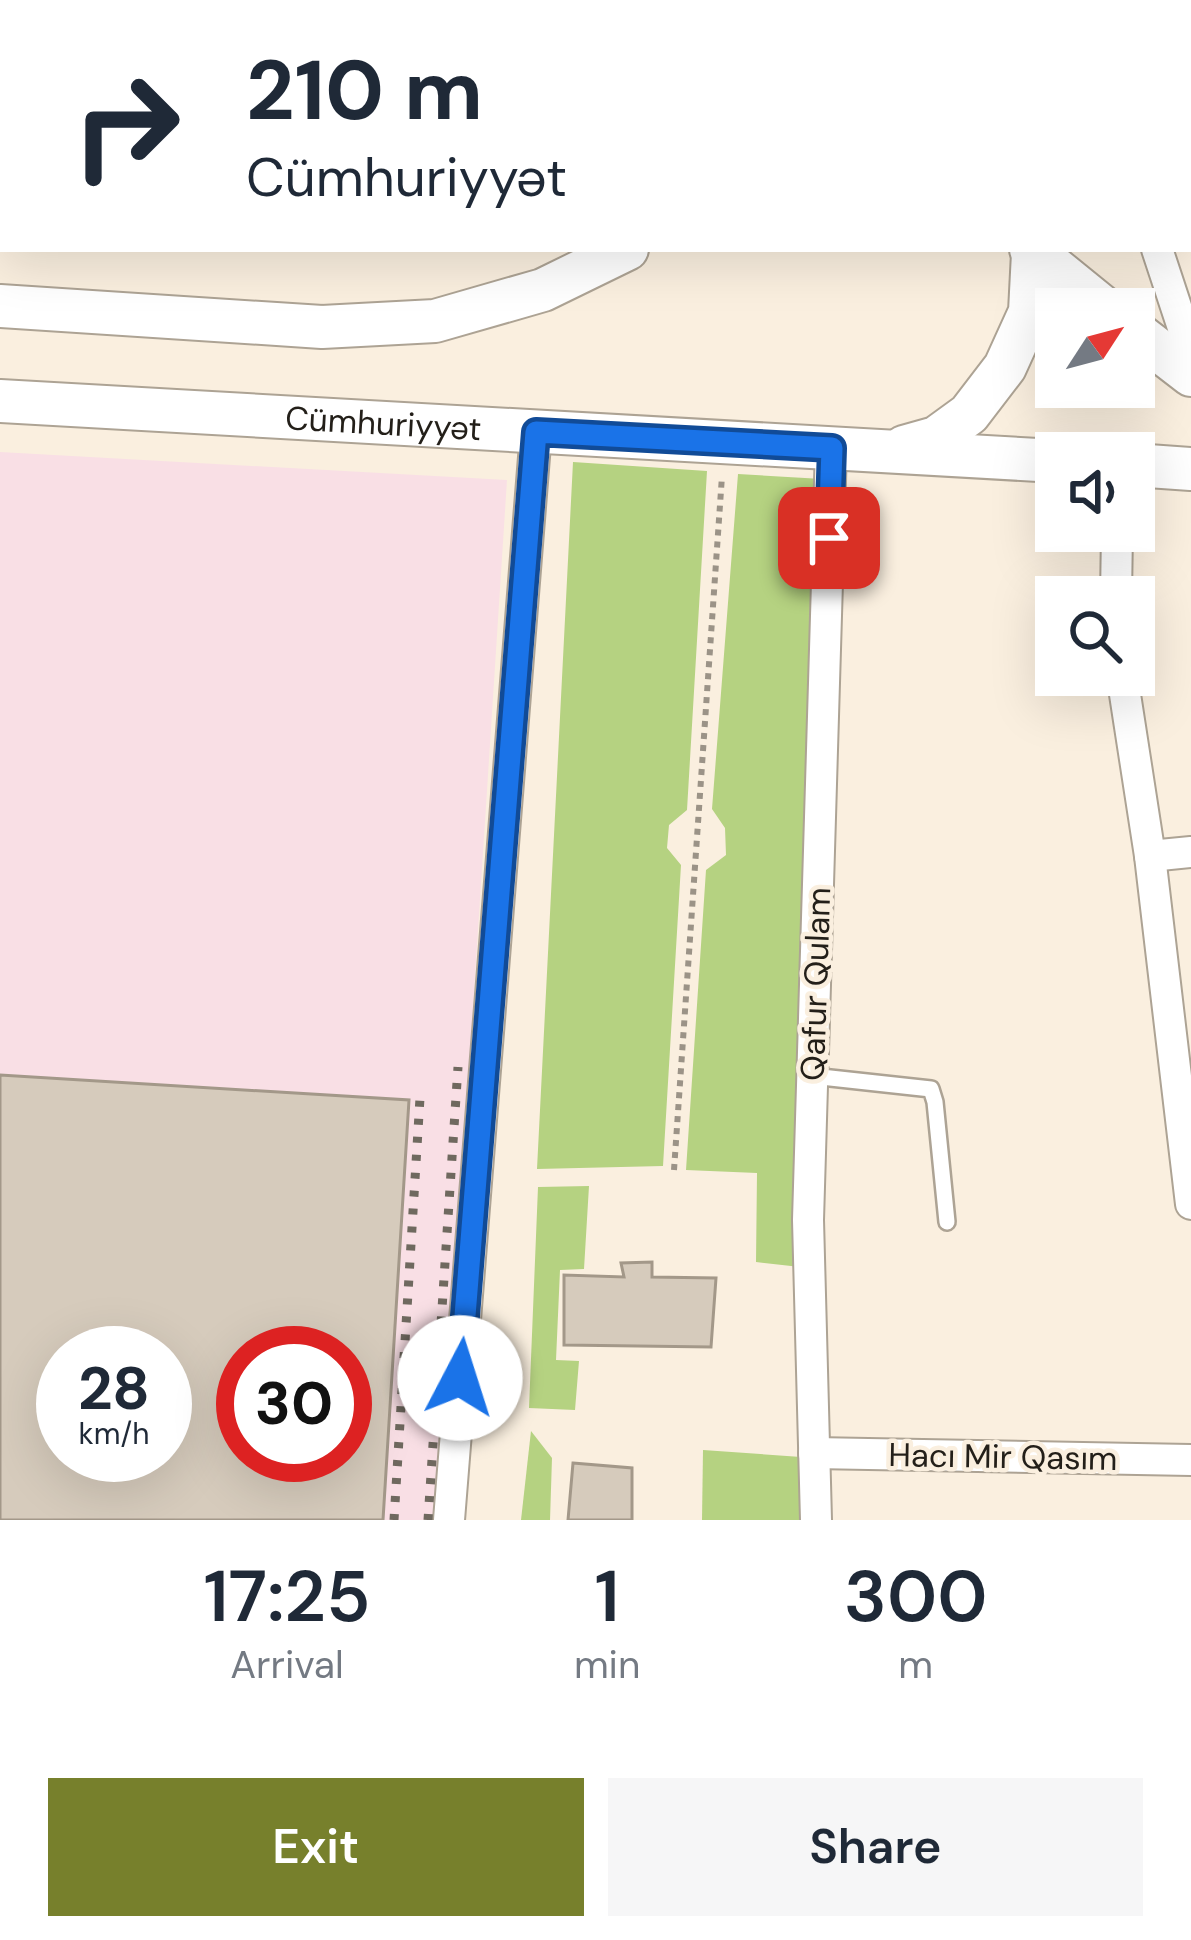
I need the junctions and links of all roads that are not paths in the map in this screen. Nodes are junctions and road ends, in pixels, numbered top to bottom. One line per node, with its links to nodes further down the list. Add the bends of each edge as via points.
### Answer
1 (621, 252): 6 (main road, via 543,290 435,321 322,326)
2 (1032, 252): 13 (main road, via 1030,312 1005,367 969,414 936,438)
3 (1033, 252): 5 (main road)
4 (1158, 252): 8 (street)
5 (1079, 288)
6 (0, 306)
7 (1155, 347): 9 (main road)
8 (1191, 352)
9 (1191, 375)
10 (0, 400): 11 (main road, Cümhuriyyət)
11 (536, 432): 12 (main road, Cümhuriyyət); 25 (street)
12 (832, 448): 13 (main road, Cümhuriyyət); 20 (street, Qafur Qulam)
13 (885, 452): 14 (main road, Cümhuriyyət)
14 (1035, 460)
15 (1155, 467): 16 (main road)
16 (1191, 469)
17 (1125, 696): 19 (street)
18 (1191, 852): 19 (street)
19 (1150, 856): 21 (street)
20 (812, 1076): 22 (lane, via 931,1089); 23 (street, Qafur Qulam)
21 (1191, 1204)
22 (946, 1222)
23 (814, 1453): 24 (street, Hacı Mir Qasım); 26 (street, Qafur Qulam)
24 (1191, 1460)
25 (448, 1520)
26 (816, 1520)

